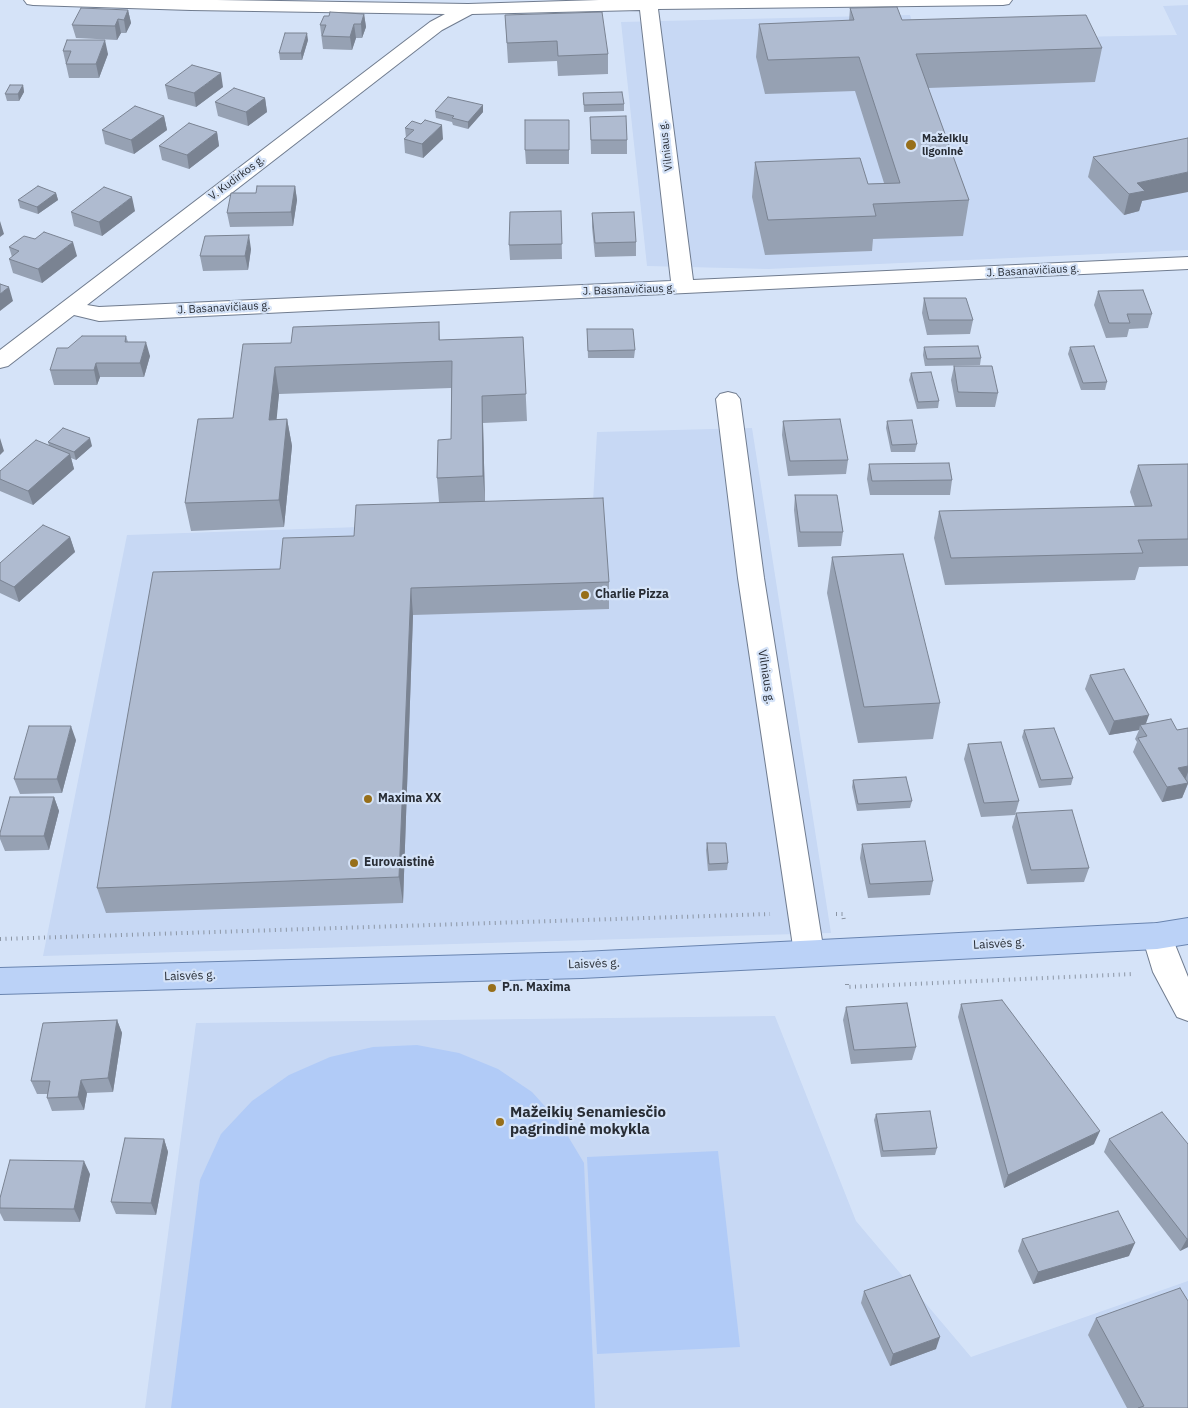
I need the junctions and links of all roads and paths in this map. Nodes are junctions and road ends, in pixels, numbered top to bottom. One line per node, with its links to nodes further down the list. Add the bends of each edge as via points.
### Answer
1 (33, 0): 4 (street, via 191,5)
2 (1003, 0): 3 (street)
3 (648, 4): 4 (street); 6 (street, Vilniaus g.)
4 (473, 5): 7 (street, V. Kudirkos g., via 436,26)
5 (1188, 263): 6 (street, J. Basanavičiaus g.)
6 (683, 288): 7 (street, J. Basanavičiaus g., via 99,314)
7 (70, 306): 8 (street, V. Kudirkos g.)
8 (0, 361)
9 (728, 399): 12 (street, Vilniaus g., via 754,596)
10 (1188, 931): 11 (main road, Laisvės g.)
11 (1157, 936): 12 (main road, Laisvės g.); 14 (street, via 1169,972)
12 (809, 954): 13 (main road, Laisvės g., via 582,965)
13 (0, 981)
14 (1188, 1007)

